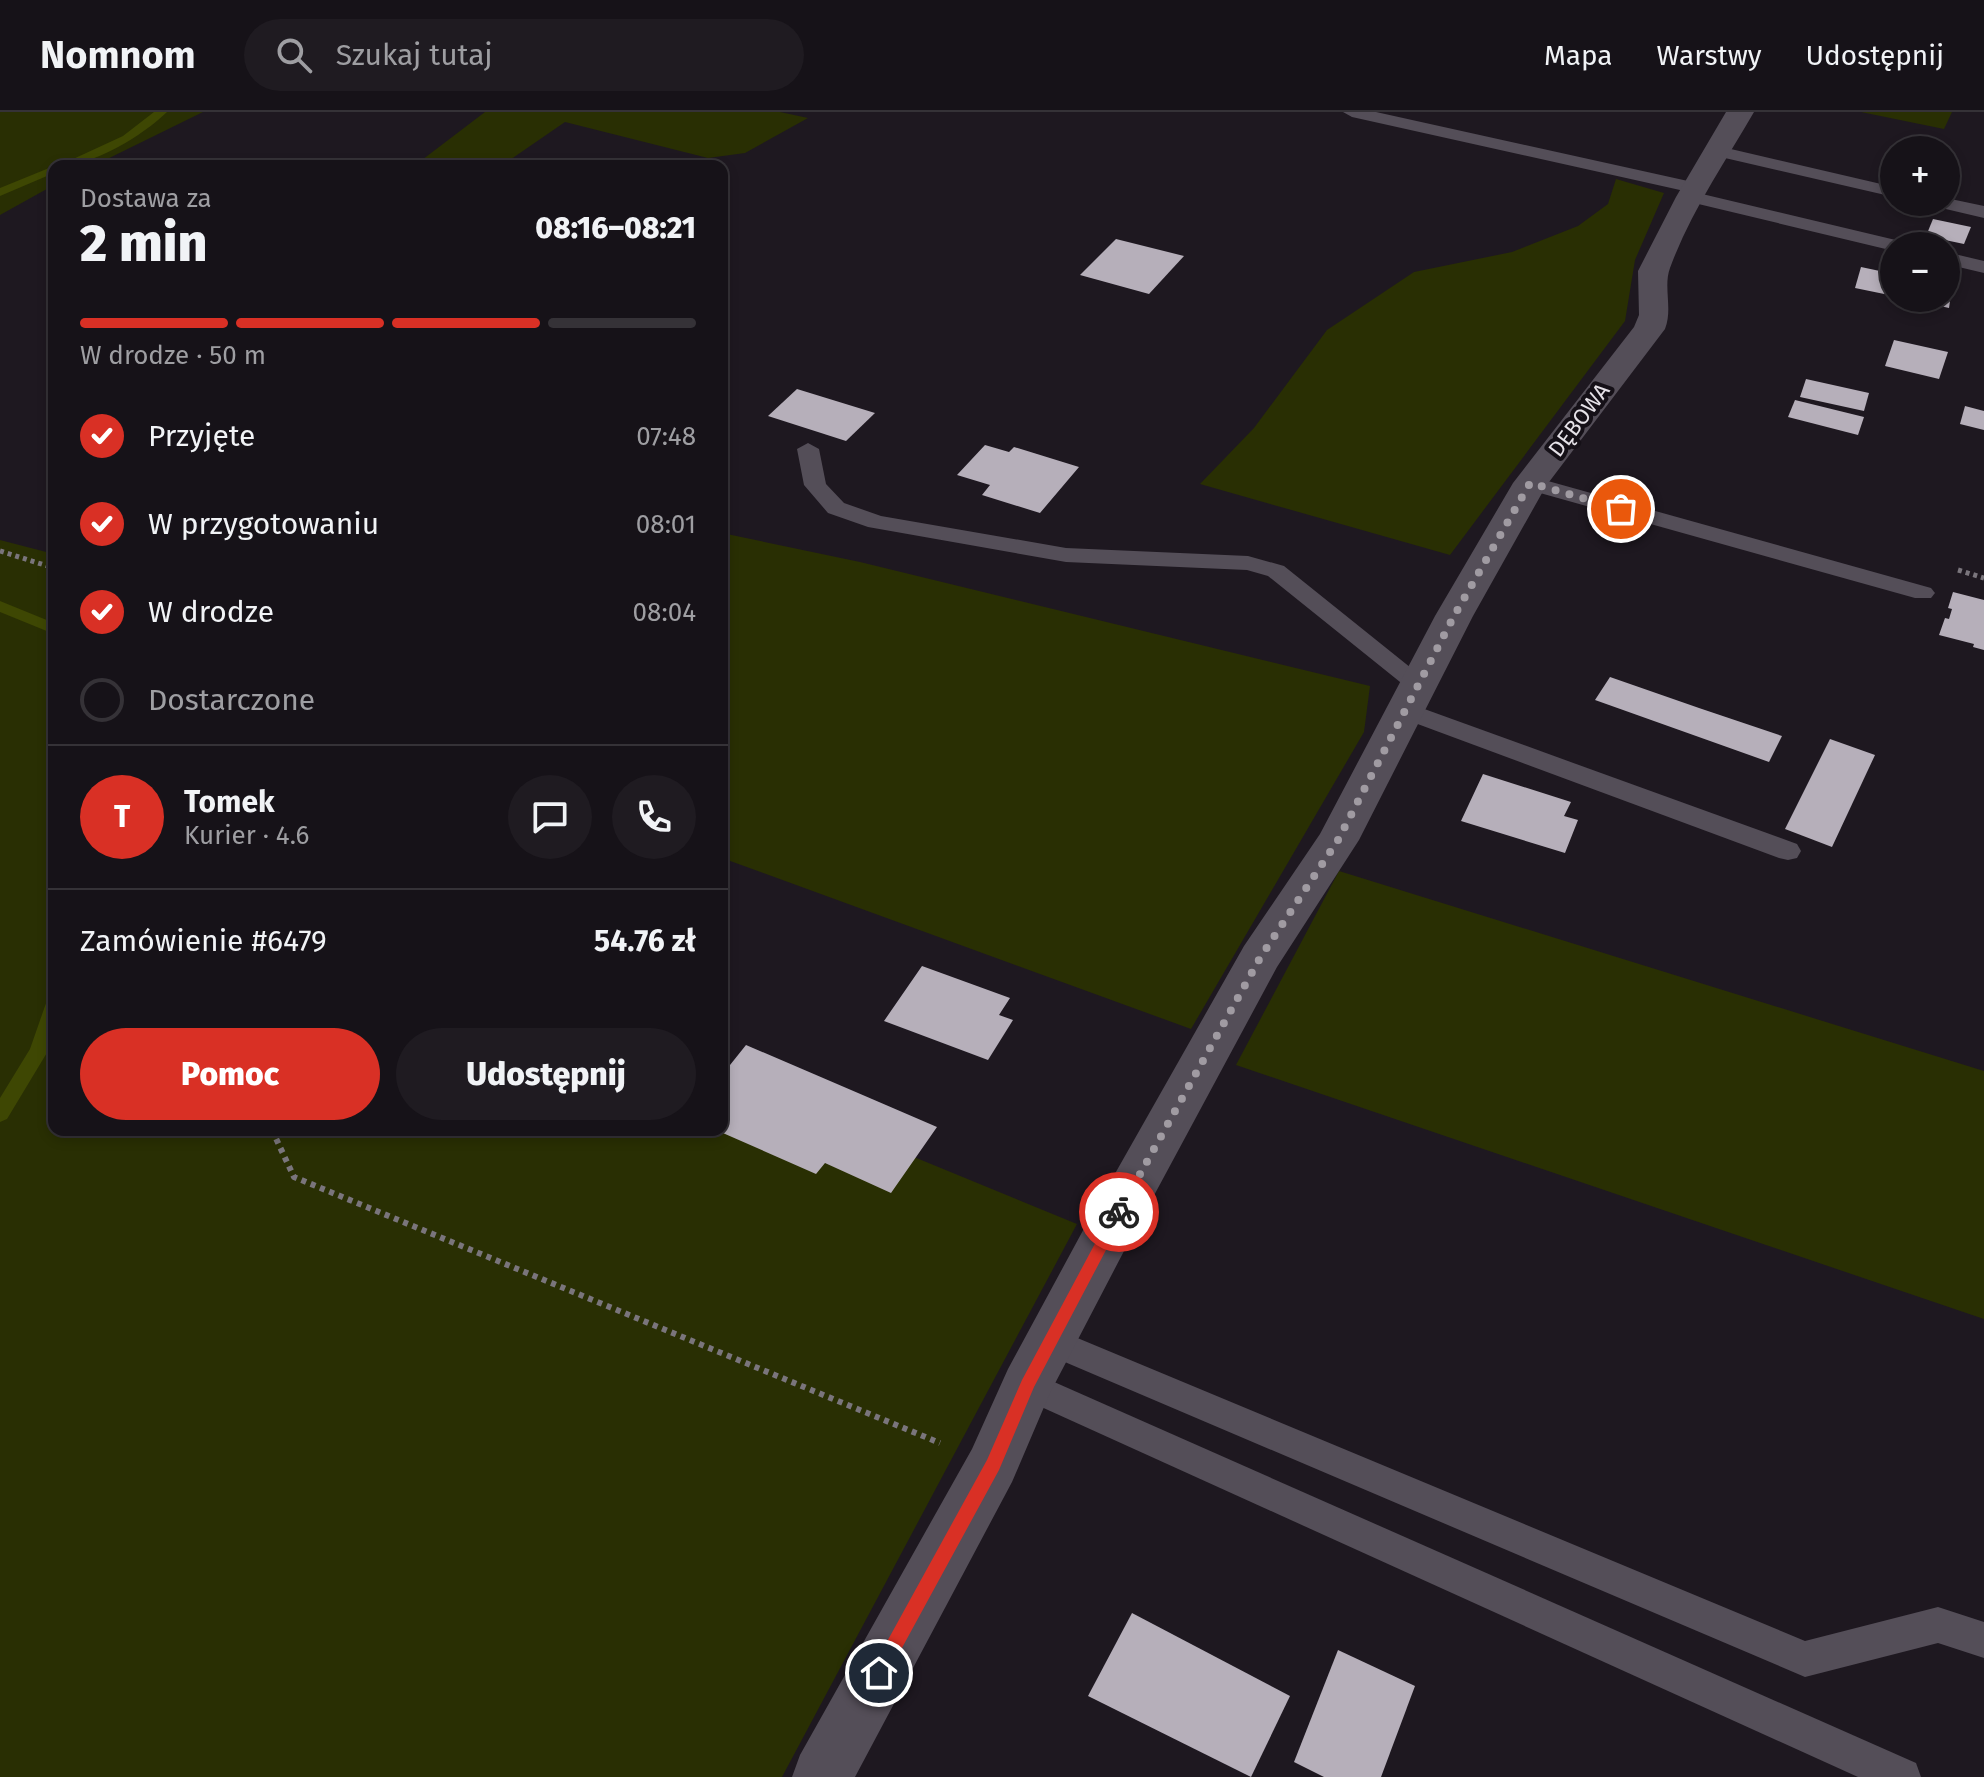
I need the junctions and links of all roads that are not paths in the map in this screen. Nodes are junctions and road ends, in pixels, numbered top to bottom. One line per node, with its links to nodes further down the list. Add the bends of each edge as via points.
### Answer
1 (1352, 112): 3 (lane)
2 (1740, 112): 3 (street, DĘBOWA)
3 (1702, 179): 4 (lane); 7 (lane); 11 (street, DĘBOWA, via 1653,271 1655,315 1649,329)
4 (1880, 191)
5 (1960, 207): 6 (lane)
6 (1984, 212)
7 (1880, 240)
8 (1960, 261): 9 (lane)
9 (1984, 267)
10 (808, 449): 13 (lane, via 815,485 836,508 876,522 1066,555 1248,563 1276,571)
11 (1530, 483): 12 (lane); 13 (street, DĘBOWA)
12 (1923, 593)
13 (1412, 697): 14 (lane); 15 (street, DĘBOWA, via 1338,840 1260,958)
14 (1788, 851)
15 (1051, 1341): 16 (street, DĘBOWA); 17 (lane, via 1805,1659 1938,1625)
16 (1027, 1385): 18 (street, DĘBOWA, via 993,1464); 19 (lane)
17 (1984, 1640)
18 (822, 1777)
19 (1902, 1777)

